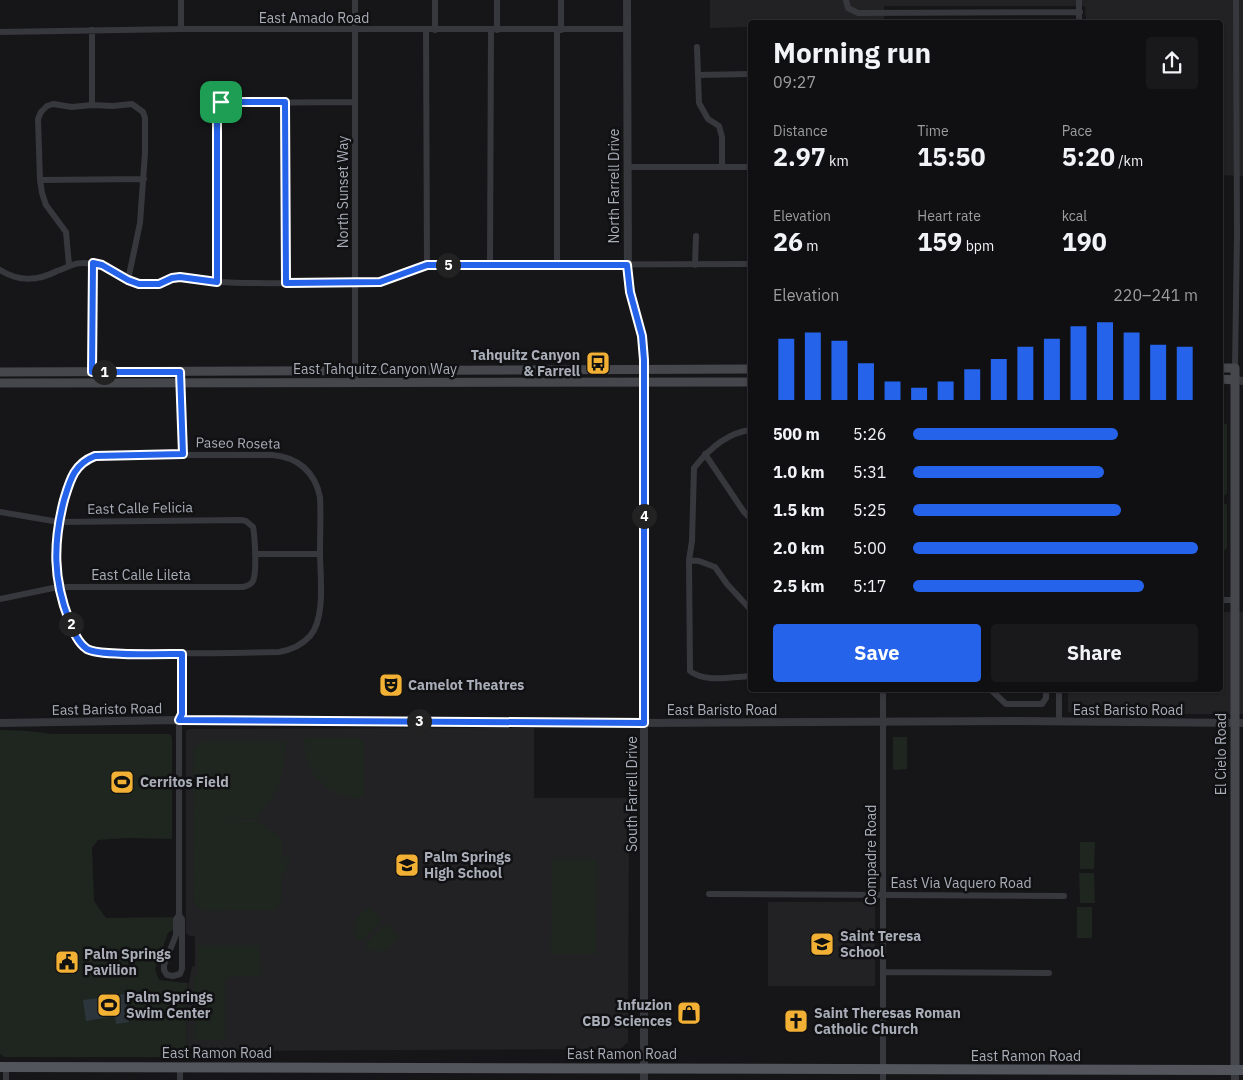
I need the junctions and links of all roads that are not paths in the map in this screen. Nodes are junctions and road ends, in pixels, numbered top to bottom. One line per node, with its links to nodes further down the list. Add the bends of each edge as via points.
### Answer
1 (181, 0): 15 (street)
2 (355, 0): 16 (street, North Sunset Way)
3 (435, 0): 18 (street)
4 (497, 0): 19 (street)
5 (561, 0): 20 (street)
6 (627, 0): 13 (street, North Farrell Drive)
7 (846, 0): 10 (street, via 848,8 858,13)
8 (1079, 0): 10 (street)
9 (1236, 0): 12 (street)
10 (1080, 12): 11 (street)
11 (1080, 20)
12 (1240, 26): 48 (street)
13 (627, 29): 20 (street, East Amado Road); 28 (street, North Farrell Drive)
14 (92, 30): 15 (street, East Amado Road); 21 (street, East Amado Road); 27 (street)
15 (181, 30): 16 (street, East Amado Road)
16 (355, 30): 17 (street, East Amado Road); 26 (street, North Sunset Way)
17 (426, 30): 18 (street, East Amado Road); 37 (street)
18 (435, 30): 19 (street, East Amado Road)
19 (494, 30): 20 (street, East Amado Road); 35 (street)
20 (559, 30): 38 (street)
21 (0, 32)
22 (697, 47): 24 (street)
23 (748, 74): 24 (street)
24 (698, 75): 29 (street, via 699,103 708,118 719,126 722,137)
25 (285, 102): 26 (street); 44 (street, via 218,104); 45 (street)
26 (355, 102): 46 (street, North Sunset Way)
27 (92, 105): 31 (street, via 132,104 143,112); 32 (street, via 72,107 53,104 41,112 37,127)
28 (627, 167): 29 (street); 39 (street, North Farrell Drive)
29 (722, 167): 30 (street)
30 (748, 167)
31 (144, 179): 32 (street); 43 (street, via 140,223)
32 (40, 180): 41 (street, via 46,205 66,232)
33 (696, 236): 40 (street)
34 (93, 263): 41 (street); 43 (street); 52 (street)
35 (490, 264): 37 (street); 38 (street)
36 (748, 264): 40 (street)
37 (427, 265): 46 (street, via 380,282)
38 (557, 265): 39 (street)
39 (627, 265): 40 (street); 50 (street, North Farrell Drive, via 630,292 642,336)
40 (696, 265)
41 (69, 266): 42 (street, via 46,277 23,280)
42 (0, 270)
43 (128, 280): 44 (street, via 139,284 159,284 180,277)
44 (217, 282): 45 (street)
45 (286, 283): 46 (street)
46 (356, 283): 54 (street, North Sunset Way)
47 (1223, 368): 48 (main road)
48 (1239, 368): 56 (main road, El Cielo Road)
49 (748, 369): 50 (main road, East Tahquitz Canyon Way)
50 (644, 370): 54 (main road, East Tahquitz Canyon Way); 58 (street, South Farrell Drive)
51 (0, 372): 52 (main road, East Tahquitz Canyon Way)
52 (92, 372): 53 (main road, East Tahquitz Canyon Way)
53 (180, 372): 54 (main road, East Tahquitz Canyon Way); 60 (street)
54 (355, 372): 61 (street, North Sunset Way)
55 (1223, 379): 56 (main road)
56 (1239, 381): 72 (main road, El Cielo Road)
57 (0, 382): 60 (main road, East Tahquitz Canyon Way)
58 (644, 382): 59 (main road, East Tahquitz Canyon Way); 61 (main road, East Tahquitz Canyon Way); 86 (street, South Farrell Drive)
59 (748, 382)
60 (181, 383): 61 (main road, East Tahquitz Canyon Way); 63 (street)
61 (355, 383)
62 (748, 431): 64 (street, via 731,436)
63 (183, 454): 67 (street, Paseo Roseta, via 92,457 74,472); 69 (street, Paseo Roseta, via 272,454 293,459 302,465 318,486)
64 (705, 454): 66 (street); 70 (street, via 694,468)
65 (0, 512): 67 (street, East Calle Felicia)
66 (748, 516)
67 (59, 522): 68 (street, East Calle Felicia, via 241,520 253,527); 71 (street, Paseo Roseta, via 56,538)
68 (255, 554): 69 (street); 71 (street, East Calle Lileta, via 253,581 249,586)
69 (320, 554): 76 (street, Paseo Roseta, via 320,610 312,635 305,641 280,652)
70 (689, 560): 75 (street, via 715,567); 77 (street, via 690,671 696,676 715,678)
71 (58, 588): 73 (street, East Calle Lileta); 76 (street, Paseo Roseta, via 74,632 87,649 103,653)
72 (1238, 597): 74 (street); 87 (main road, El Cielo Road)
73 (0, 599)
74 (1223, 600)
75 (748, 607)
76 (182, 654): 82 (street, via 182,714)
77 (748, 676)
78 (883, 692): 83 (street, Compadre Road)
79 (993, 692): 80 (street, via 1011,705 1042,704)
80 (1046, 692)
81 (1059, 692): 84 (street)
82 (179, 720): 85 (street, East Baristo Road); 86 (street, East Baristo Road); 91 (street)
83 (883, 721): 84 (street, East Baristo Road); 86 (street, East Baristo Road); 89 (street, Compadre Road)
84 (1059, 722): 87 (street, East Baristo Road)
85 (0, 723)
86 (644, 723): 96 (street, South Farrell Drive)
87 (1239, 723): 97 (main road, El Cielo Road)
88 (709, 894): 89 (street, East Via Vaquero Road)
89 (883, 895): 90 (street, East Via Vaquero Road); 92 (street, Compadre Road)
90 (1064, 896)
91 (179, 915): 91 (street, via 176,935 164,964 164,970 173,976 180,974 182,968 182,919)
92 (883, 972): 93 (street); 98 (street, Compadre Road)
93 (1049, 973)
94 (180, 1066): 95 (main road, East Ramon Road); 96 (main road, East Ramon Road); 100 (street)
95 (3, 1067): 99 (street)
96 (644, 1068): 98 (main road, East Ramon Road); 101 (street, South Farrell Drive)
97 (1238, 1073): 98 (main road, East Ramon Road)
98 (883, 1075)
99 (6, 1080)
100 (180, 1080)
101 (644, 1080)

